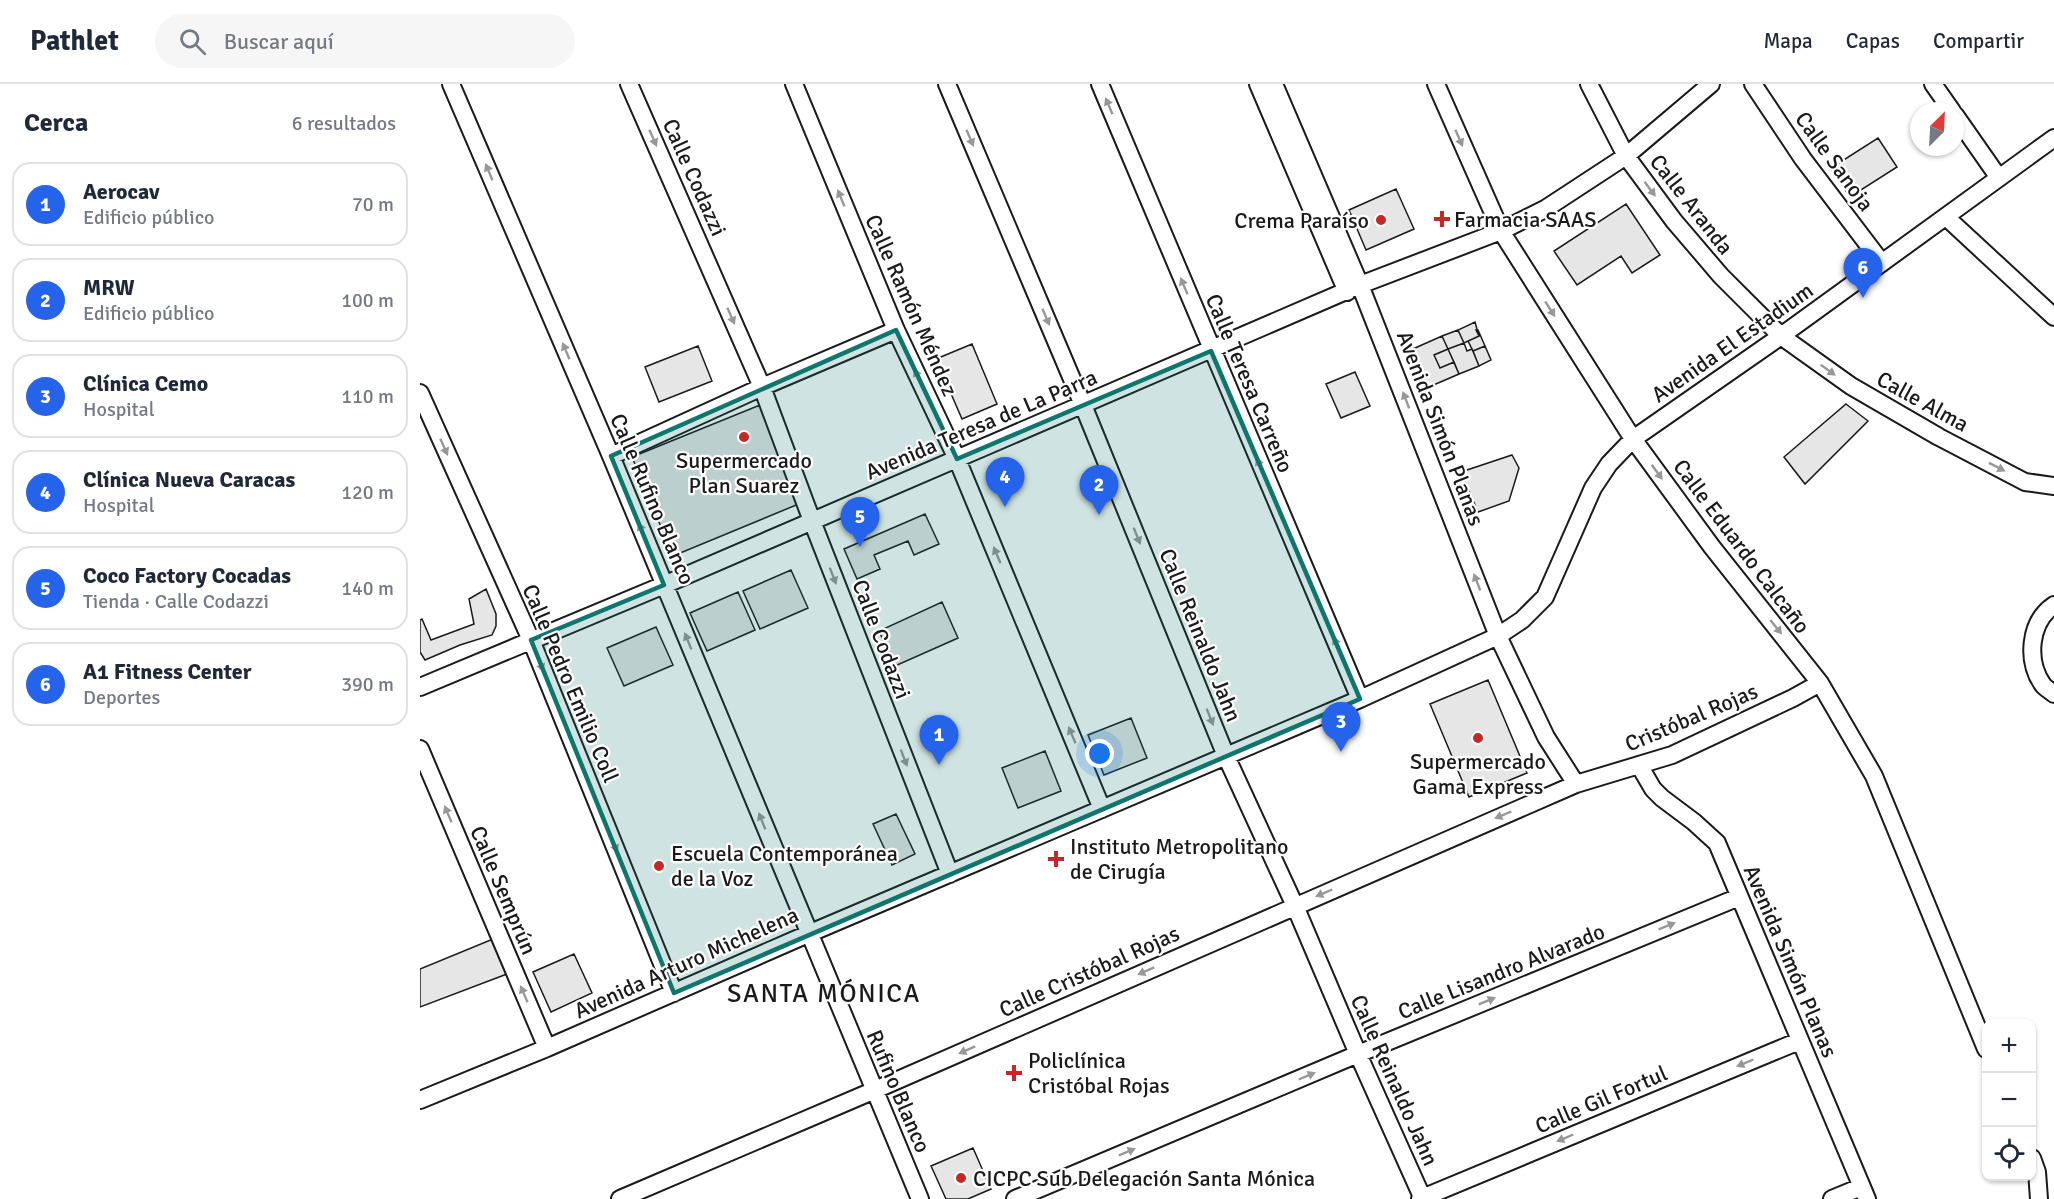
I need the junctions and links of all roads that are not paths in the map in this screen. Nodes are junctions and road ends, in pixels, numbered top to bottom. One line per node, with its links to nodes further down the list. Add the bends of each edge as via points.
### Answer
1 (451, 84): 30 (street, Calle Rufino Blanco, one-way to 1)
2 (629, 84): 26 (street, Calle Codazzi, one-way to 26)
3 (794, 84): 23 (street, Calle Ramón Méndez, one-way to 3)
4 (947, 84): 28 (street, Calle Reinaldo Jahn, one-way to 28)
5 (1100, 84): 25 (street, Calle Teresa Carreño, one-way to 5)
6 (1258, 84): 21 (street, Avenida Simón Planas)
7 (1274, 84): 21 (street, Avenida Simón Planas)
8 (1436, 84): 19 (street, Calle Eduardo Calcaño, one-way to 19)
9 (1589, 84): 16 (street, Calle Aranda)
10 (1711, 84): 16 (street, Avenida Teresa de La Parra)
11 (1753, 84): 20 (street, Calle Sanoja, via 1803,159)
12 (1933, 84): 13 (street)
13 (1946, 102)
14 (1964, 128): 17 (street)
15 (2054, 138): 17 (street, Avenida El Estadium)
16 (1626, 156): 19 (street, Avenida Teresa de La Parra, via 1545,209); 24 (street, Calle Aranda, one-way to 24, via 1721,276)
17 (2000, 178): 18 (street, Avenida El Estadium)
18 (1946, 217): 20 (street, Avenida El Estadium); 22 (street)
19 (1501, 231): 21 (street, Avenida Teresa de La Parra); 29 (street, Calle Eduardo Calcaño, one-way to 29)
20 (1882, 263): 24 (street, Avenida El Estadium)
21 (1354, 288): 25 (street, Avenida Teresa de La Parra); 36 (street, Avenida Simón Planas, one-way to 21)
22 (2054, 317)
23 (896, 330): 26 (street); 31 (street, Calle Ramón Méndez, one-way to 23)
24 (1781, 336): 29 (street, Avenida El Estadium); 32 (street, Calle Alma, one-way to 32, via 1851,386 1939,437 2025,482)
25 (1211, 351): 28 (street, Avenida Teresa de La Parra); 41 (street, Calle Teresa Carreño, one-way to 25)
26 (762, 387): 30 (street); 33 (street, Calle Codazzi)
27 (420, 393): 37 (street, Calle Pedro Emilio Coll, one-way to 37)
28 (1083, 405): 31 (street, Avenida Teresa de La Parra); 43 (street, Calle Reinaldo Jahn, one-way to 43)
29 (1633, 439): 36 (street, Avenida El Estadium, via 1593,488 1545,597 1522,620); 38 (street, Calle Eduardo Calcaño, one-way to 38)
30 (610, 456): 34 (street, Calle Rufino Blanco, one-way to 30)
31 (957, 459): 33 (street, Avenida Teresa de La Parra); 46 (street, Calle Ramón Méndez, one-way to 31)
32 (2054, 486)
33 (812, 521): 34 (street, Avenida Teresa de La Parra); 47 (street, Calle Codazzi, one-way to 47)
34 (664, 585): 37 (street, Avenida Teresa de La Parra); 50 (street, Calle Rufino Blanco, one-way to 34)
35 (2054, 605): 40 (street, via 2047,609 2034,631 2031,657 2043,686)
36 (1498, 636): 41 (street, Avenida Arturo Michelena); 45 (street, Avenida Simón Planas, via 1546,737)
37 (531, 640): 39 (street, Avenida Teresa de La Parra); 51 (street, Calle Pedro Emilio Coll, one-way to 51)
38 (1820, 683): 44 (street, Cristóbal Rojas, via 1672,755); 52 (street, Calle Eduardo Calcaño, via 1874,776)
39 (420, 687)
40 (2054, 694)
41 (1360, 699): 43 (street, Avenida Arturo Michelena)
42 (420, 749): 54 (street, Calle Semprún, one-way to 42)
43 (1226, 756): 46 (street, Avenida Arturo Michelena); 49 (street, Calle Reinaldo Jahn)
44 (1639, 765): 45 (street, Cristóbal Rojas); 48 (street, Avenida Simón Planas, via 1662,798 1717,843)
45 (1576, 784): 49 (street, Calle Cristóbal Rojas, one-way to 49)
46 (1102, 809): 47 (street, Avenida Arturo Michelena)
47 (950, 874): 50 (street, Avenida Arturo Michelena)
48 (1739, 897): 53 (street, Avenida Simón Planas); 55 (street, Calle Lisandro Alvarado, one-way to 48)
49 (1295, 906): 55 (street, Calle Reinaldo Jahn); 56 (street, Calle Cristóbal Rojas, one-way to 56)
50 (808, 934): 51 (street, Avenida Arturo Michelena); 56 (street, Rufino Blanco)
51 (674, 993): 54 (street, Avenida Arturo Michelena)
52 (1982, 1038)
53 (1800, 1041): 59 (street, Avenida Simón Planas); 63 (street, Calle Gil Fortul, one-way to 63)
54 (547, 1048): 57 (street, Avenida Arturo Michelena)
55 (1358, 1054): 62 (street, Calle Lisandro Alvarado, one-way to 55); 63 (street, Calle Reinaldo Jahn)
56 (874, 1090): 60 (street, Calle Cristóbal Rojas); 61 (street, Rufino Blanco)
57 (420, 1100)
58 (2036, 1170): 65 (street)
59 (1864, 1193): 64 (street)
60 (620, 1199)
61 (920, 1199)
62 (1016, 1199)
63 (1422, 1199)
64 (1832, 1199)
65 (2039, 1199)

